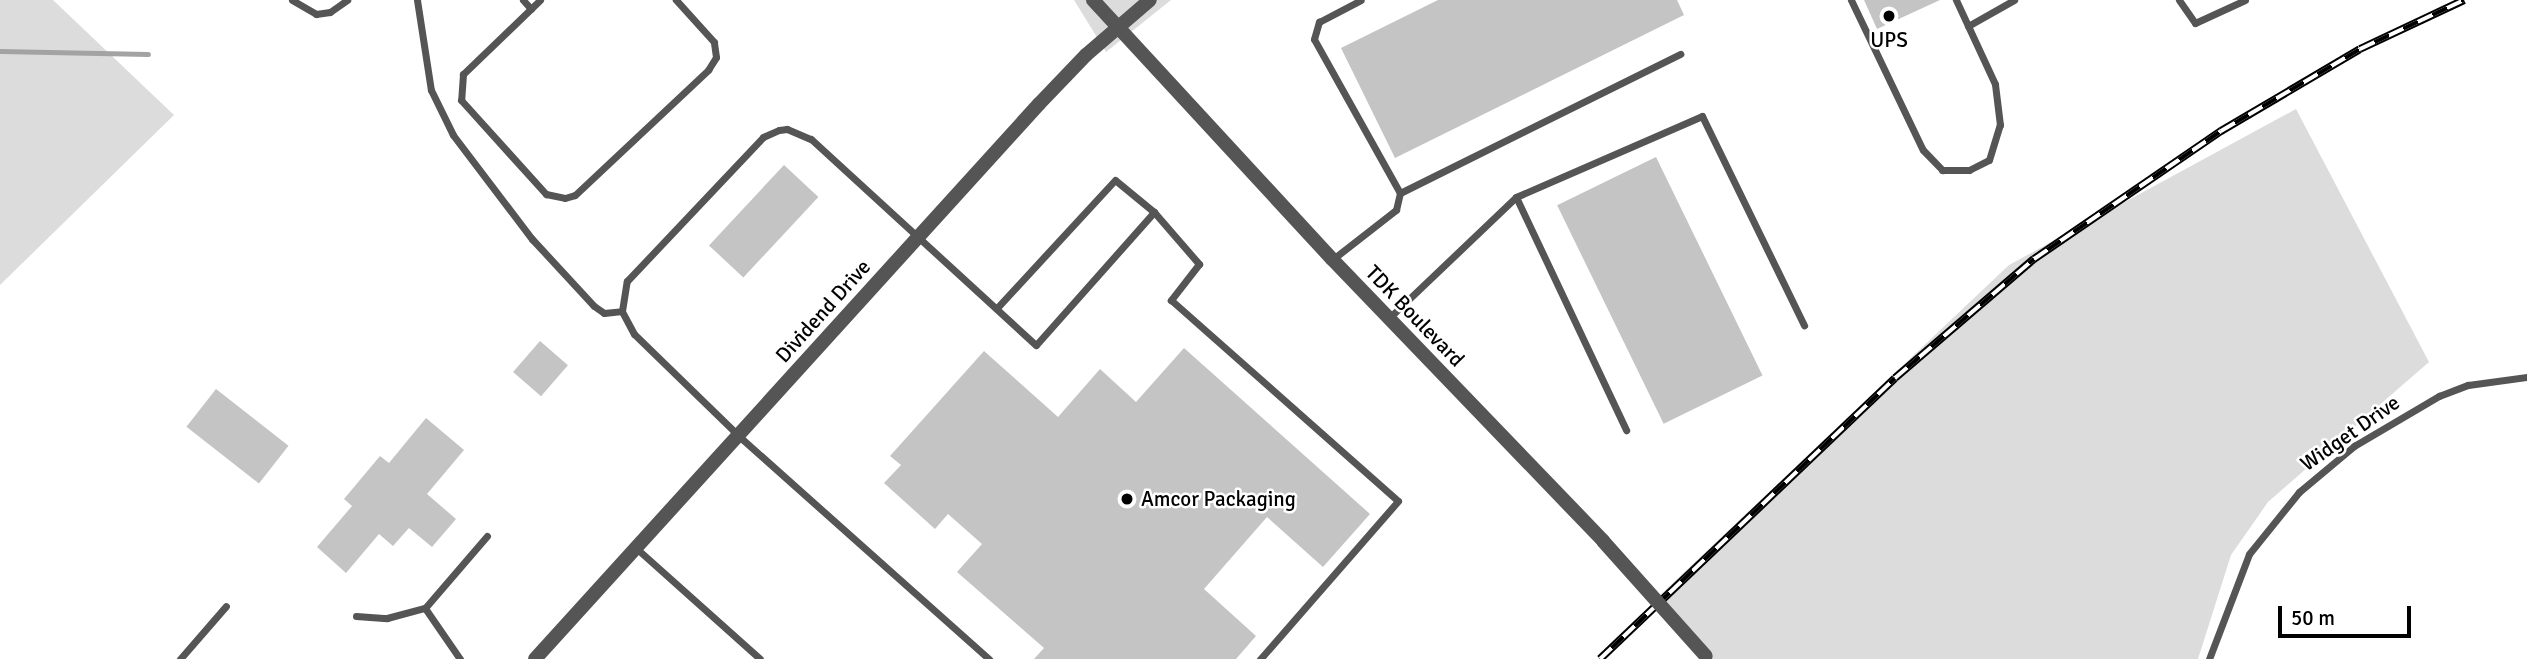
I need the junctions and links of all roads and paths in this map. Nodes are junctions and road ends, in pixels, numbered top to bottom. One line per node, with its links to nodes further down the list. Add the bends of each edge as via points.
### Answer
1 (292, 0): 2 (lane, via 316,14 330,12)
2 (347, 0)
3 (417, 0): 25 (lane, via 431,90 466,155 532,239 594,306 604,313)
4 (523, 0): 15 (lane)
5 (540, 0): 15 (lane)
6 (676, 0): 15 (lane, via 714,41 716,57 708,70 575,195 565,198 546,194 461,100 463,74)
7 (1093, 0): 17 (street, TDK Boulevard)
8 (1150, 0): 17 (street, Dividend Drive)
9 (1361, 0): 19 (lane, via 1319,22 1314,39)
10 (1851, 0): 16 (lane, via 1923,150 1942,170 1969,170 1989,160 2000,124 1995,84)
11 (1956, 0): 16 (lane)
12 (2014, 0): 16 (lane)
13 (2179, 0): 14 (lane, via 2195,23)
14 (2245, 0)
15 (531, 9)
16 (1968, 26)
17 (1119, 27): 22 (street, Dividend Drive, via 1039,104); 23 (street, TDK Boulevard)
18 (1680, 54): 19 (lane)
19 (1400, 193): 23 (lane, via 1396,211)
20 (1516, 197): 26 (lane); 27 (lane, via 1702,116); 29 (lane)
21 (1154, 212): 24 (lane, via 1115,180); 24 (lane, via 1036,345); 42 (lane, via 1199,264 1171,300 1398,501)
22 (918, 239): 24 (lane); 25 (lane, via 811,139 779,130 763,137 627,281); 30 (street, Dividend Drive)
23 (1332, 259): 26 (street, TDK Boulevard)
24 (997, 308)
25 (622, 311): 30 (lane, via 634,334)
26 (1388, 318): 36 (street, TDK Boulevard, bridge)
27 (1804, 325)
28 (2527, 377): 43 (lane, Widget Drive, via 2468,386 2439,396 2354,446 2299,492 2249,554)
29 (1626, 430)
30 (739, 436): 32 (street, Dividend Drive); 41 (lane)
31 (487, 536): 34 (lane)
32 (635, 548): 39 (street, Dividend Drive); 40 (lane)
33 (226, 606): 37 (lane)
34 (425, 608): 35 (lane, via 387,618); 38 (lane)
35 (356, 616)
36 (1707, 657)
37 (180, 659)
38 (460, 659)
39 (535, 659)
40 (760, 659)
41 (989, 659)
42 (1260, 659)
43 (2209, 659)

